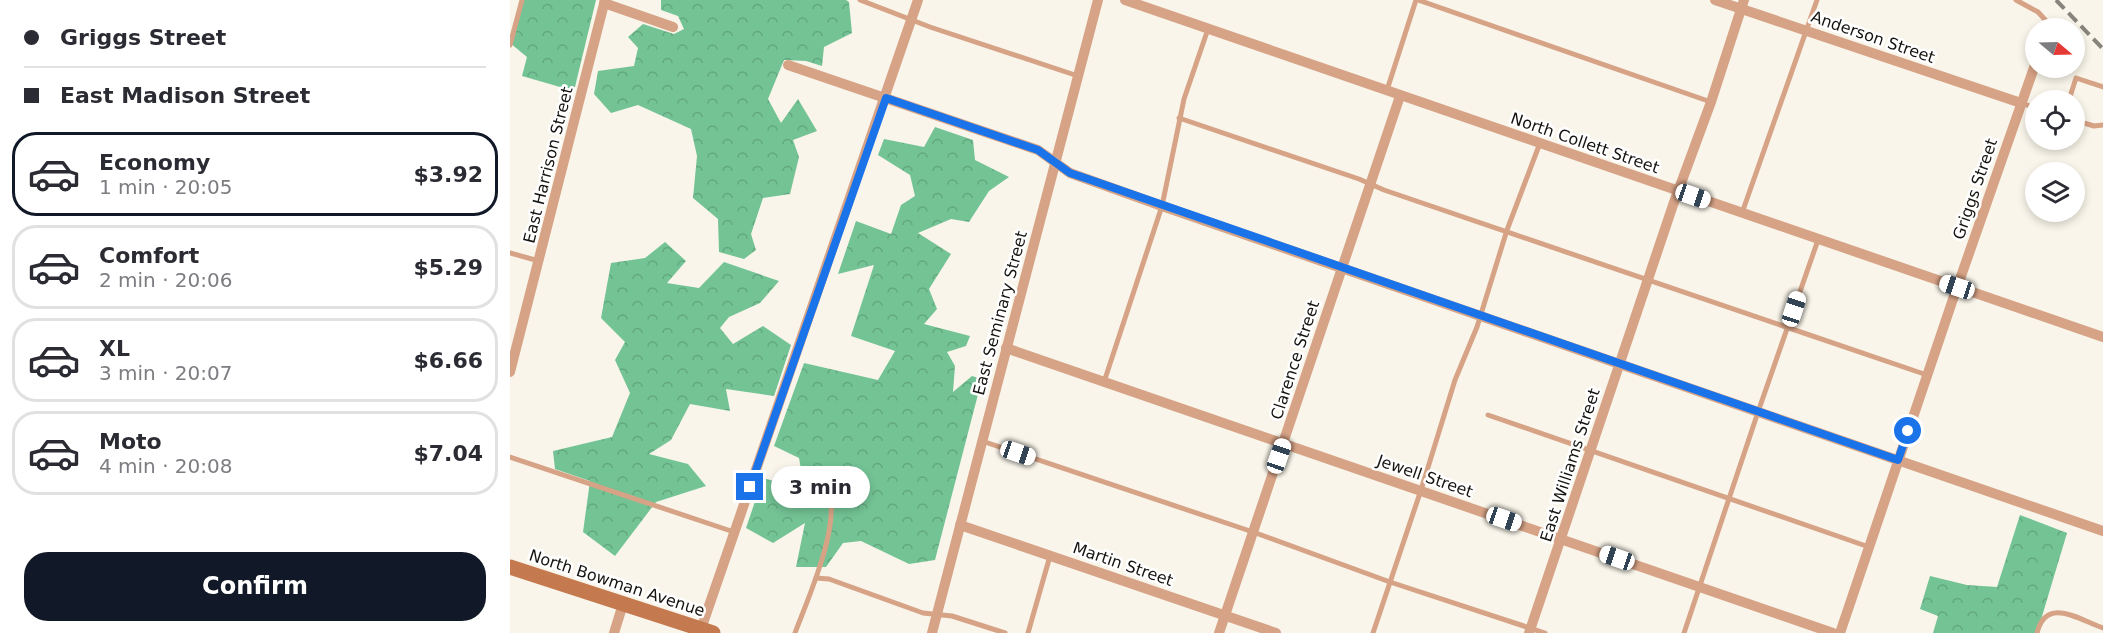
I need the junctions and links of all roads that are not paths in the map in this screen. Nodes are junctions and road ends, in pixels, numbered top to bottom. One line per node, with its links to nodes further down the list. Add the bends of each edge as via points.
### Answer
1 (522, 0): 17 (lane)
2 (860, 0): 13 (lane)
3 (918, 0): 13 (street)
4 (1098, 0): 19 (street, East Seminary Street)
5 (1125, 0): 15 (street, North Collett Street)
6 (1417, 0): 23 (lane); 26 (lane)
7 (1714, 0): 11 (street, Anderson Street)
8 (1817, 0): 16 (lane)
9 (2016, 0): 12 (lane)
10 (605, 1): 14 (street); 41 (street, East Harrison Street)
11 (1742, 4): 16 (street, Anderson Street); 26 (street, East Williams Street)
12 (2042, 18)
13 (912, 19): 19 (lane); 25 (street)
14 (673, 27)
15 (1208, 29): 23 (street, North Collett Street); 29 (lane)
16 (1807, 31): 27 (street, Anderson Street); 37 (lane)
17 (510, 44)
18 (788, 65): 25 (street)
19 (1078, 76): 33 (street, East Seminary Street)
20 (2030, 78): 27 (street, Griggs Street)
21 (2103, 87): 22 (lane, via 2076,78)
22 (2072, 90)
23 (1386, 91): 24 (street, North Collett Street)
24 (1400, 96): 32 (street, North Collett Street); 34 (street, Clarence Street)
25 (886, 98): 33 (street, via 1038,150); 66 (street)
26 (1711, 102): 35 (street, East Williams Street)
27 (2021, 103): 28 (lane); 44 (street, Griggs Street)
28 (2025, 104)
29 (1179, 118): 34 (lane); 36 (lane)
30 (2085, 123): 31 (lane)
31 (2103, 125)
32 (1540, 143): 35 (street, North Collett Street); 38 (lane)
33 (1055, 162): 36 (street, via 1070,173); 48 (street, East Seminary Street)
34 (1370, 182): 38 (lane); 42 (street, Clarence Street)
35 (1678, 191): 37 (street, North Collett Street); 43 (street, East Williams Street)
36 (1162, 206): 42 (street); 52 (lane)
37 (1742, 213): 39 (street, North Collett Street)
38 (1507, 230): 43 (lane); 45 (lane)
39 (1818, 240): 44 (street, North Collett Street); 46 (lane)
40 (510, 253): 41 (lane)
41 (539, 261): 50 (street, East Harrison Street)
42 (1341, 268): 45 (street); 56 (street, Clarence Street)
43 (1648, 280): 46 (lane); 49 (street, East Williams Street)
44 (1957, 287): 47 (street, North Collett Street); 51 (street, Griggs Street)
45 (1481, 316): 49 (street); 61 (lane, via 1455,381)
46 (1788, 327): 51 (lane); 53 (lane)
47 (2103, 337)
48 (1006, 348): 52 (street, Jewell Street); 55 (street, East Seminary Street)
49 (1620, 364): 53 (street); 57 (street, East Williams Street)
50 (510, 372)
51 (1927, 375): 59 (street, Griggs Street)
52 (1104, 382): 56 (street, Jewell Street)
53 (1758, 412): 59 (street); 62 (lane)
54 (1488, 416): 57 (lane)
55 (982, 441): 63 (street, East Seminary Street); 64 (lane)
56 (1283, 444): 61 (street, Jewell Street); 64 (street, Clarence Street)
57 (1590, 451): 62 (lane); 67 (street, East Williams Street)
58 (510, 457): 66 (lane)
59 (1898, 460): 65 (street); 68 (street, Griggs Street)
60 (801, 471): 71 (lane, via 810,471 820,478 831,496 829,532)
61 (1421, 490): 67 (street, Jewell Street); 72 (lane)
62 (1730, 499): 68 (lane); 73 (lane)
63 (960, 525): 69 (street, Martin Street); 76 (street, East Seminary Street)
64 (1253, 531): 72 (lane); 75 (street, Clarence Street)
65 (2103, 531)
66 (734, 532): 79 (street)
67 (1561, 539): 73 (street, Jewell Street); 78 (street, East Williams Street)
68 (1869, 547): 91 (street, Griggs Street)
69 (1050, 555): 75 (street, Martin Street); 84 (lane)
70 (510, 567): 74 (street, North Bowman Avenue)
71 (816, 578): 76 (lane); 81 (lane)
72 (1390, 582): 78 (lane); 87 (lane)
73 (1700, 587): 89 (lane); 90 (street, Jewell Street)
74 (623, 604): 79 (street, North Bowman Avenue); 80 (street)
75 (1225, 615): 85 (street, Clarence Street); 86 (street, Martin Street)
76 (937, 616): 82 (street, East Seminary Street); 83 (lane, via 952,616)
77 (2103, 628): 92 (lane, via 2056,611 2039,623)
78 (1529, 630): 88 (lane)
79 (707, 631)
80 (614, 633)
81 (795, 633)
82 (932, 633)
83 (1005, 633)
84 (1028, 633)
85 (1219, 633)
86 (1276, 633)
87 (1373, 633)
88 (1545, 633)
89 (1684, 633)
90 (1833, 633)
91 (1840, 633)
92 (2037, 633)

